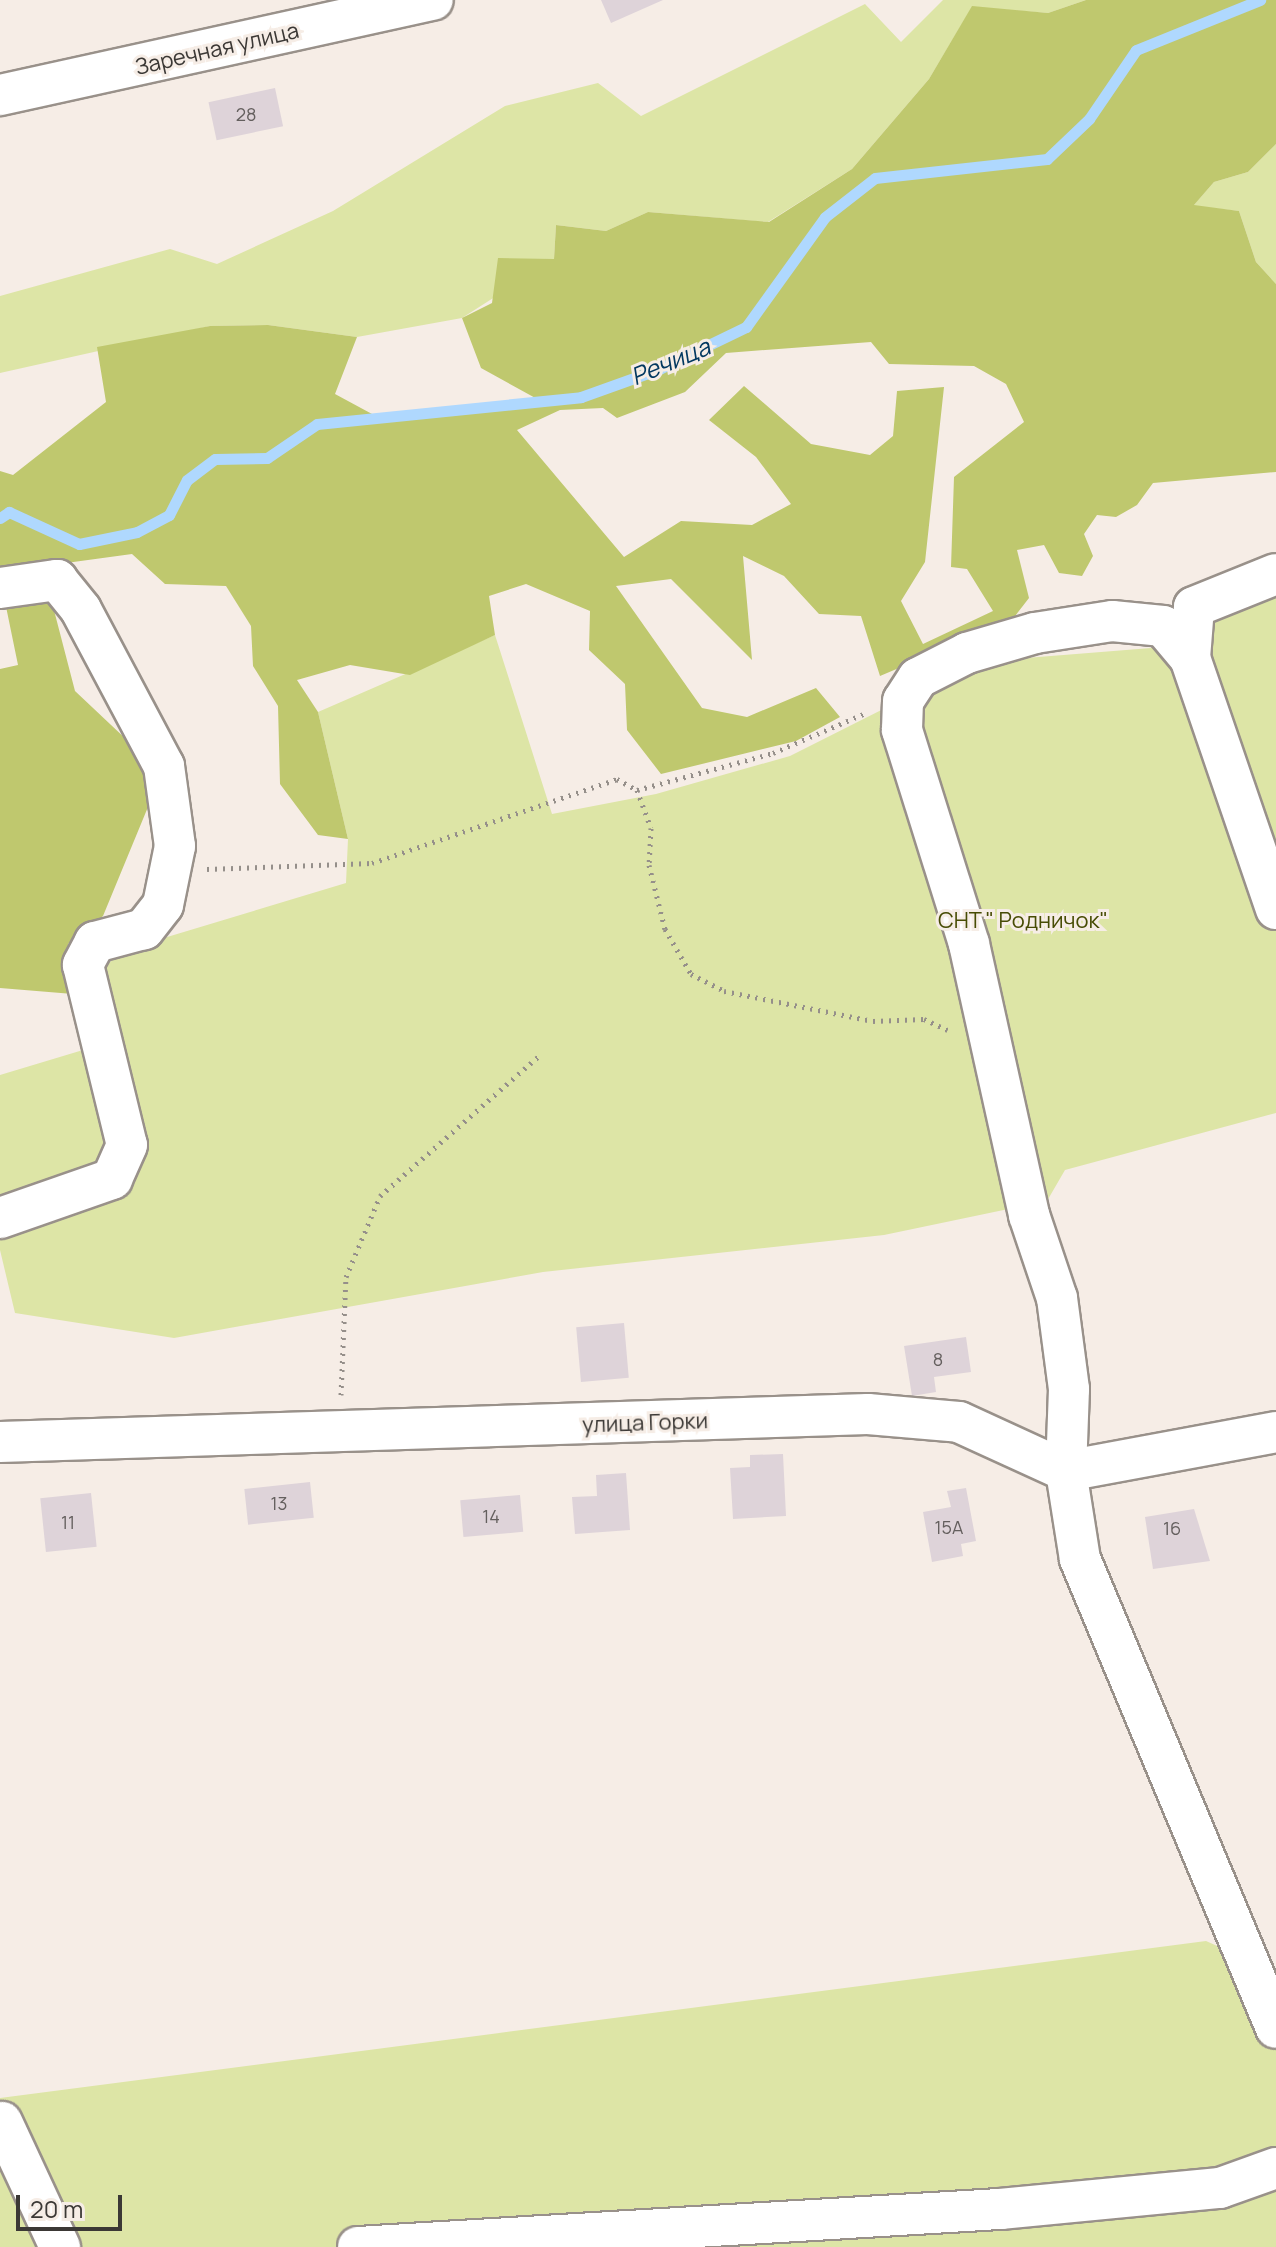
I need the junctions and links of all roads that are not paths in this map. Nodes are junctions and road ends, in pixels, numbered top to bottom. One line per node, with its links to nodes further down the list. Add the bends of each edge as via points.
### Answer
1 (433, 0): 2 (street, Заречная улица)
2 (0, 95)
3 (1276, 574): 5 (street, via 1194,607)
4 (0, 588): 7 (street, via 57,580 81,610 164,766 175,846 163,905 144,929 95,942 83,965 127,1145 112,1179)
5 (1190, 658): 6 (street); 10 (street, via 1163,626 1112,621 1035,633 918,678 903,701 902,718 969,944 1029,1215 1057,1298 1069,1389)
6 (1276, 909)
7 (0, 1218)
8 (1276, 1432): 10 (street)
9 (0, 1442): 10 (street, улица Горки, via 868,1414 959,1422)
10 (1066, 1471): 11 (street, via 1080,1559)
11 (1276, 2028)
12 (2, 2122): 14 (street)
13 (1276, 2168): 15 (street, via 1220,2188 1000,2209)
14 (60, 2247)
15 (358, 2247)

